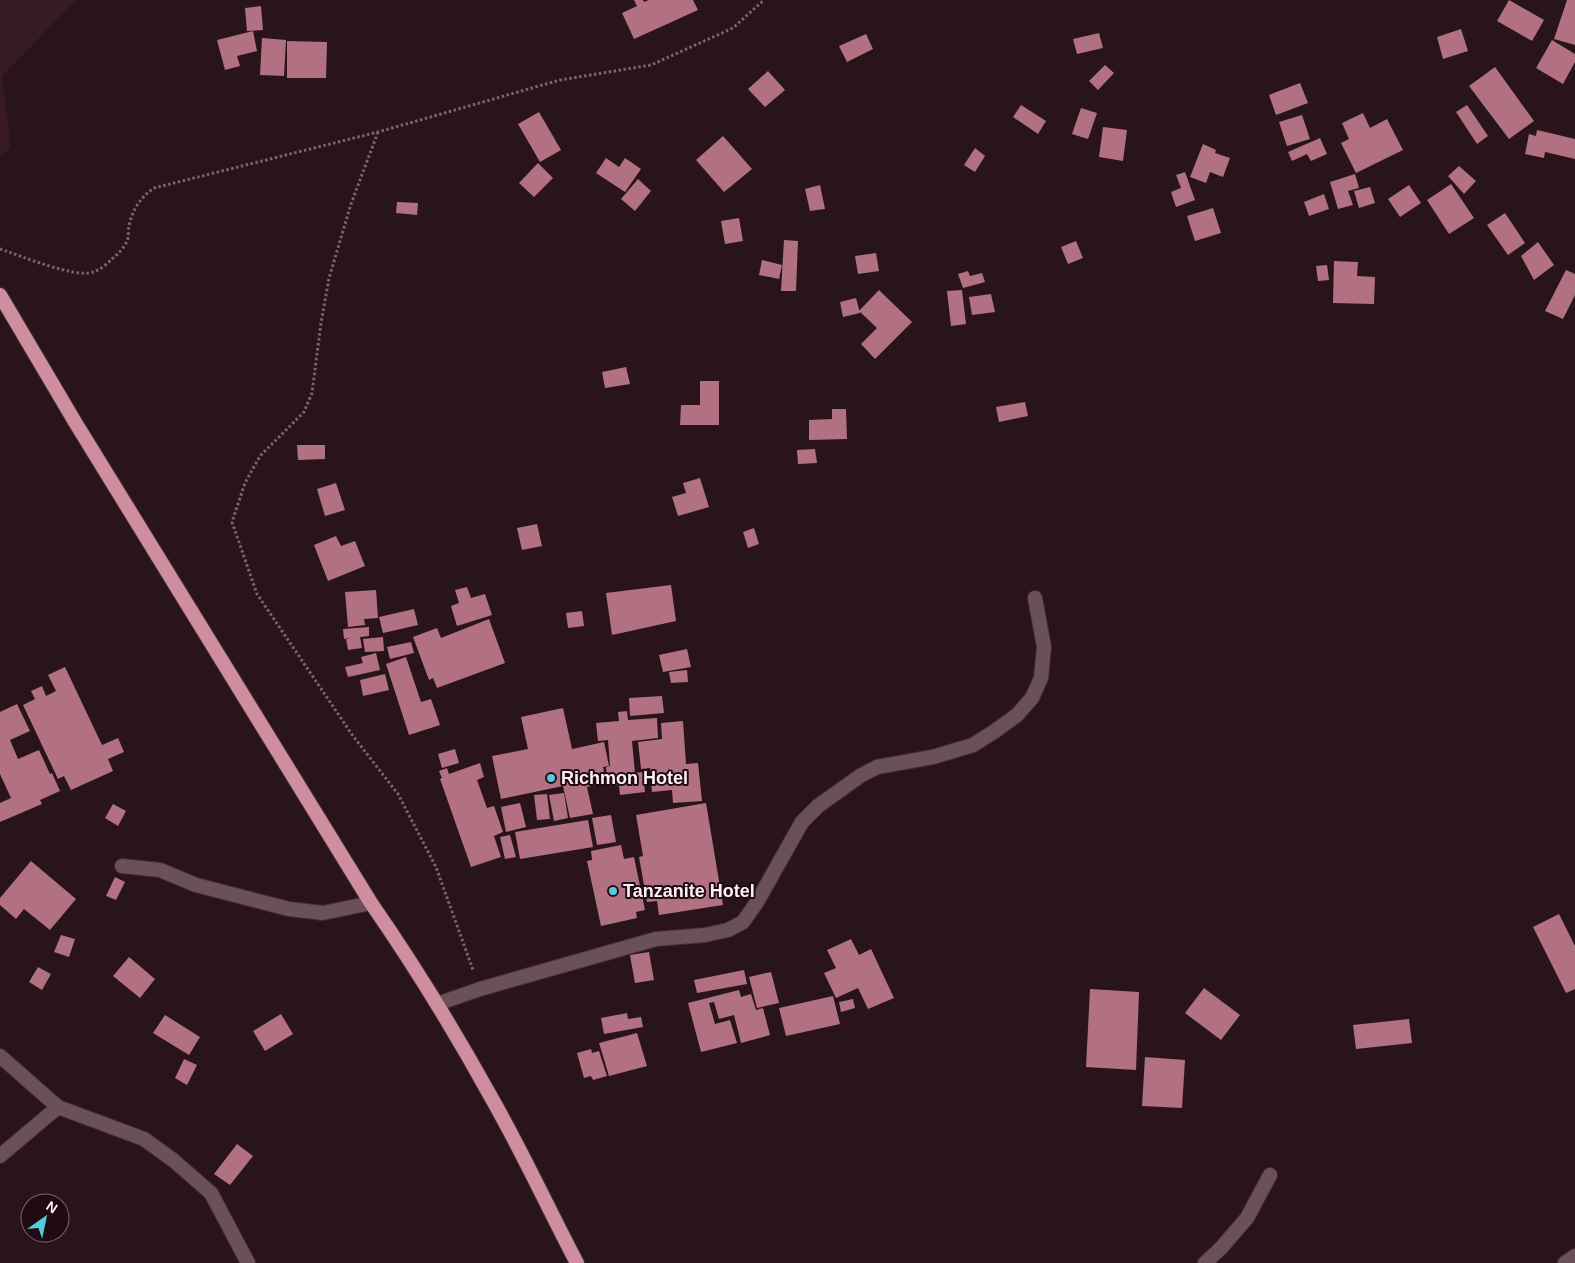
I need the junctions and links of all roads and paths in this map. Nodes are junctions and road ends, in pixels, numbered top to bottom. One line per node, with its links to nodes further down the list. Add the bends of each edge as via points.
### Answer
1 (764, 0): 2 (path, via 733,28 651,65 560,80)
2 (378, 132): 3 (path, via 154,188 144,195 134,210 127,241 119,253 92,273 79,274); 8 (path, via 351,204 329,278 312,393 304,412 260,456 245,483 232,522 257,594 353,736 398,794 436,867)
3 (0, 249)
4 (0, 295): 7 (highway)
5 (1035, 598): 8 (street, via 1044,646 1040,678 1032,698 1017,715 973,745 933,757 877,767 818,806 802,822 743,922 728,930 705,935 656,939)
6 (122, 866): 7 (street, via 160,870 196,885 289,909 323,913)
7 (370, 902): 9 (highway)
8 (480, 989): 9 (street)
9 (437, 1004): 16 (highway, via 492,1098)
10 (0, 1056): 11 (street)
11 (58, 1107): 12 (street); 15 (street, via 144,1139 174,1160 211,1193)
12 (0, 1156)
13 (1270, 1174): 17 (street, via 1247,1218)
14 (1575, 1256): 18 (street)
15 (248, 1263)
16 (577, 1263)
17 (1205, 1263)
18 (1564, 1263)

